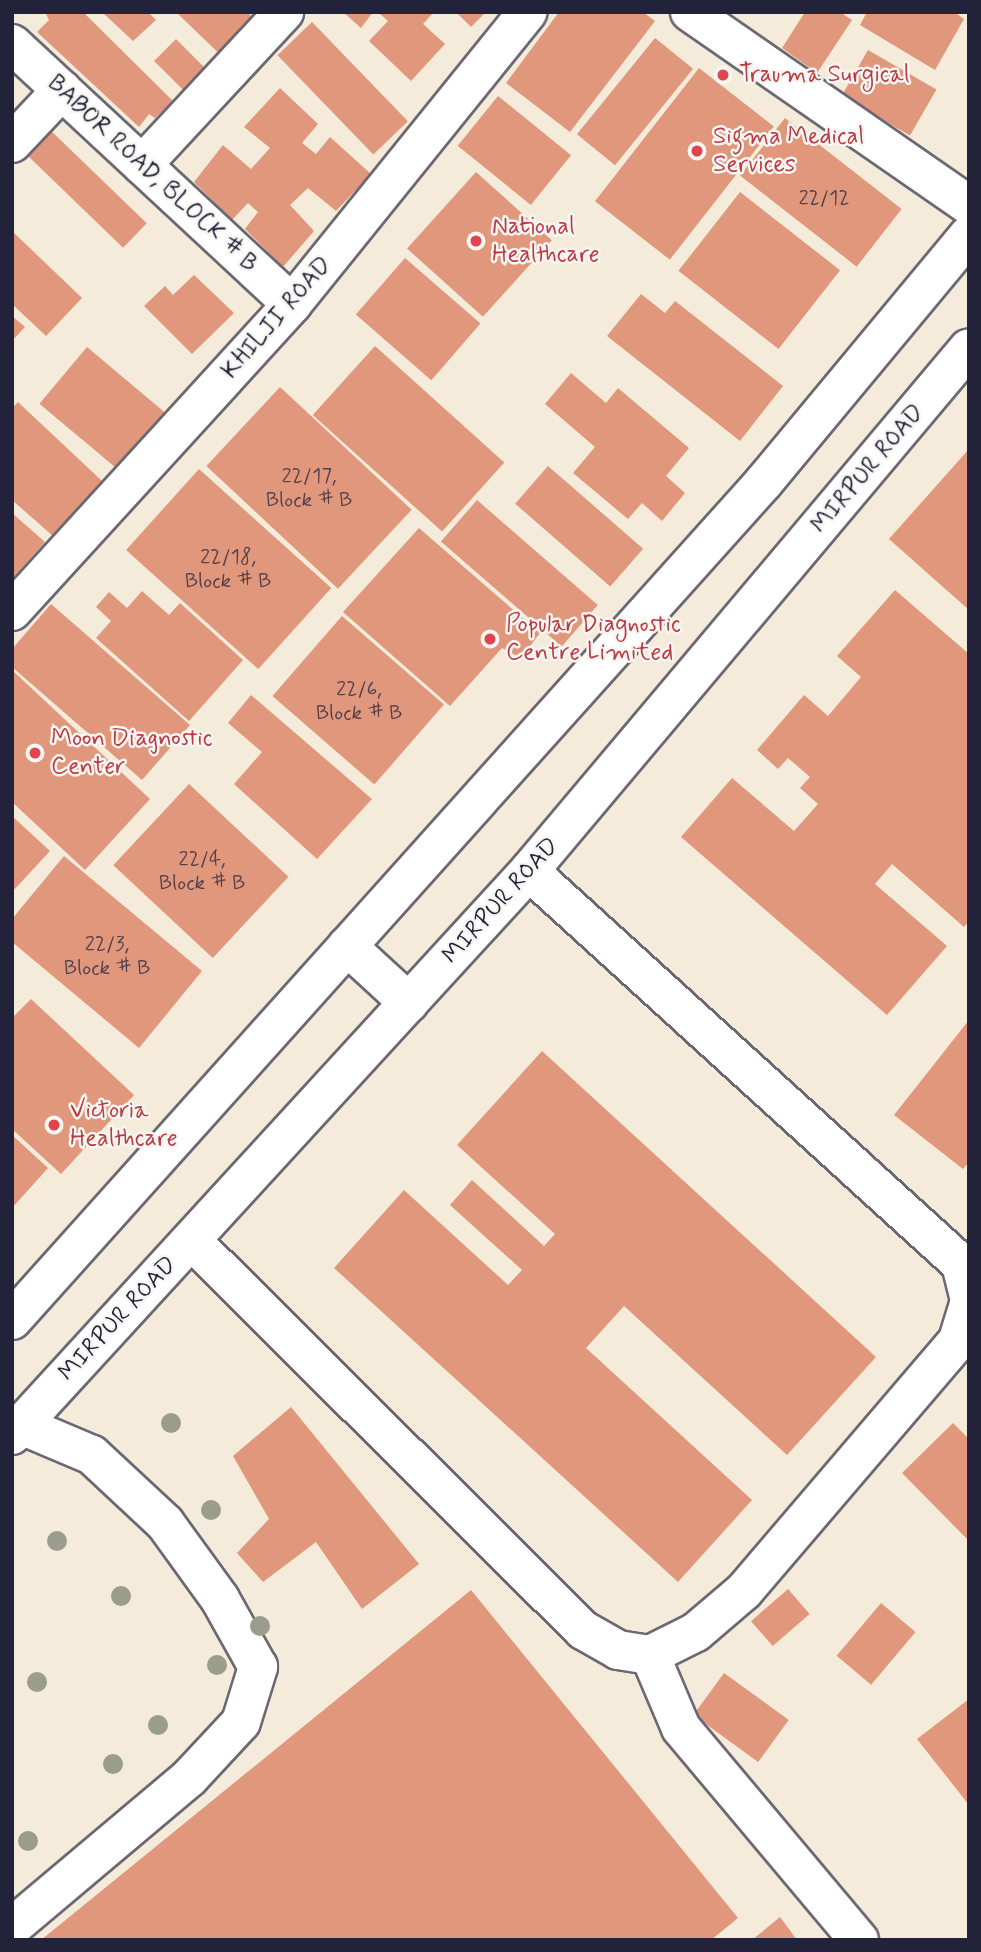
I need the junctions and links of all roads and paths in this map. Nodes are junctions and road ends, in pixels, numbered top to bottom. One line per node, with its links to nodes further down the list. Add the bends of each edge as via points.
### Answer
1 (284, 12): 7 (main road)
2 (528, 12): 10 (main road, KHILJI ROAD)
3 (690, 12): 8 (main road)
4 (12, 44): 5 (main road, BABOR ROAD, BLOCK # B)
5 (62, 90): 6 (main road); 7 (main road, BABOR ROAD, BLOCK # B)
6 (12, 143)
7 (142, 165): 10 (main road, BABOR ROAD, BLOCK # B)
8 (969, 205)
9 (969, 235): 14 (main road, via 763,482)
10 (292, 304): 12 (main road, KHILJI ROAD)
11 (969, 348): 13 (main road, MIRPUR ROAD)
12 (12, 611)
13 (529, 871): 15 (main road, MIRPUR ROAD); 17 (main road, via 961,1264)
14 (346, 946): 15 (main road); 19 (main road)
15 (409, 1003): 16 (main road, MIRPUR ROAD)
16 (191, 1240): 20 (main road, MIRPUR ROAD); 21 (main road, via 583,1630 618,1650)
17 (969, 1297)
18 (969, 1303): 21 (main road, via 958,1340 744,1591 696,1632)
19 (15, 1313)
20 (17, 1430): 22 (main road, via 92,1455 164,1523 220,1599 258,1667 241,1722 189,1778)
21 (650, 1654): 23 (main road, via 681,1728)
22 (12, 1927)
23 (859, 1940)

